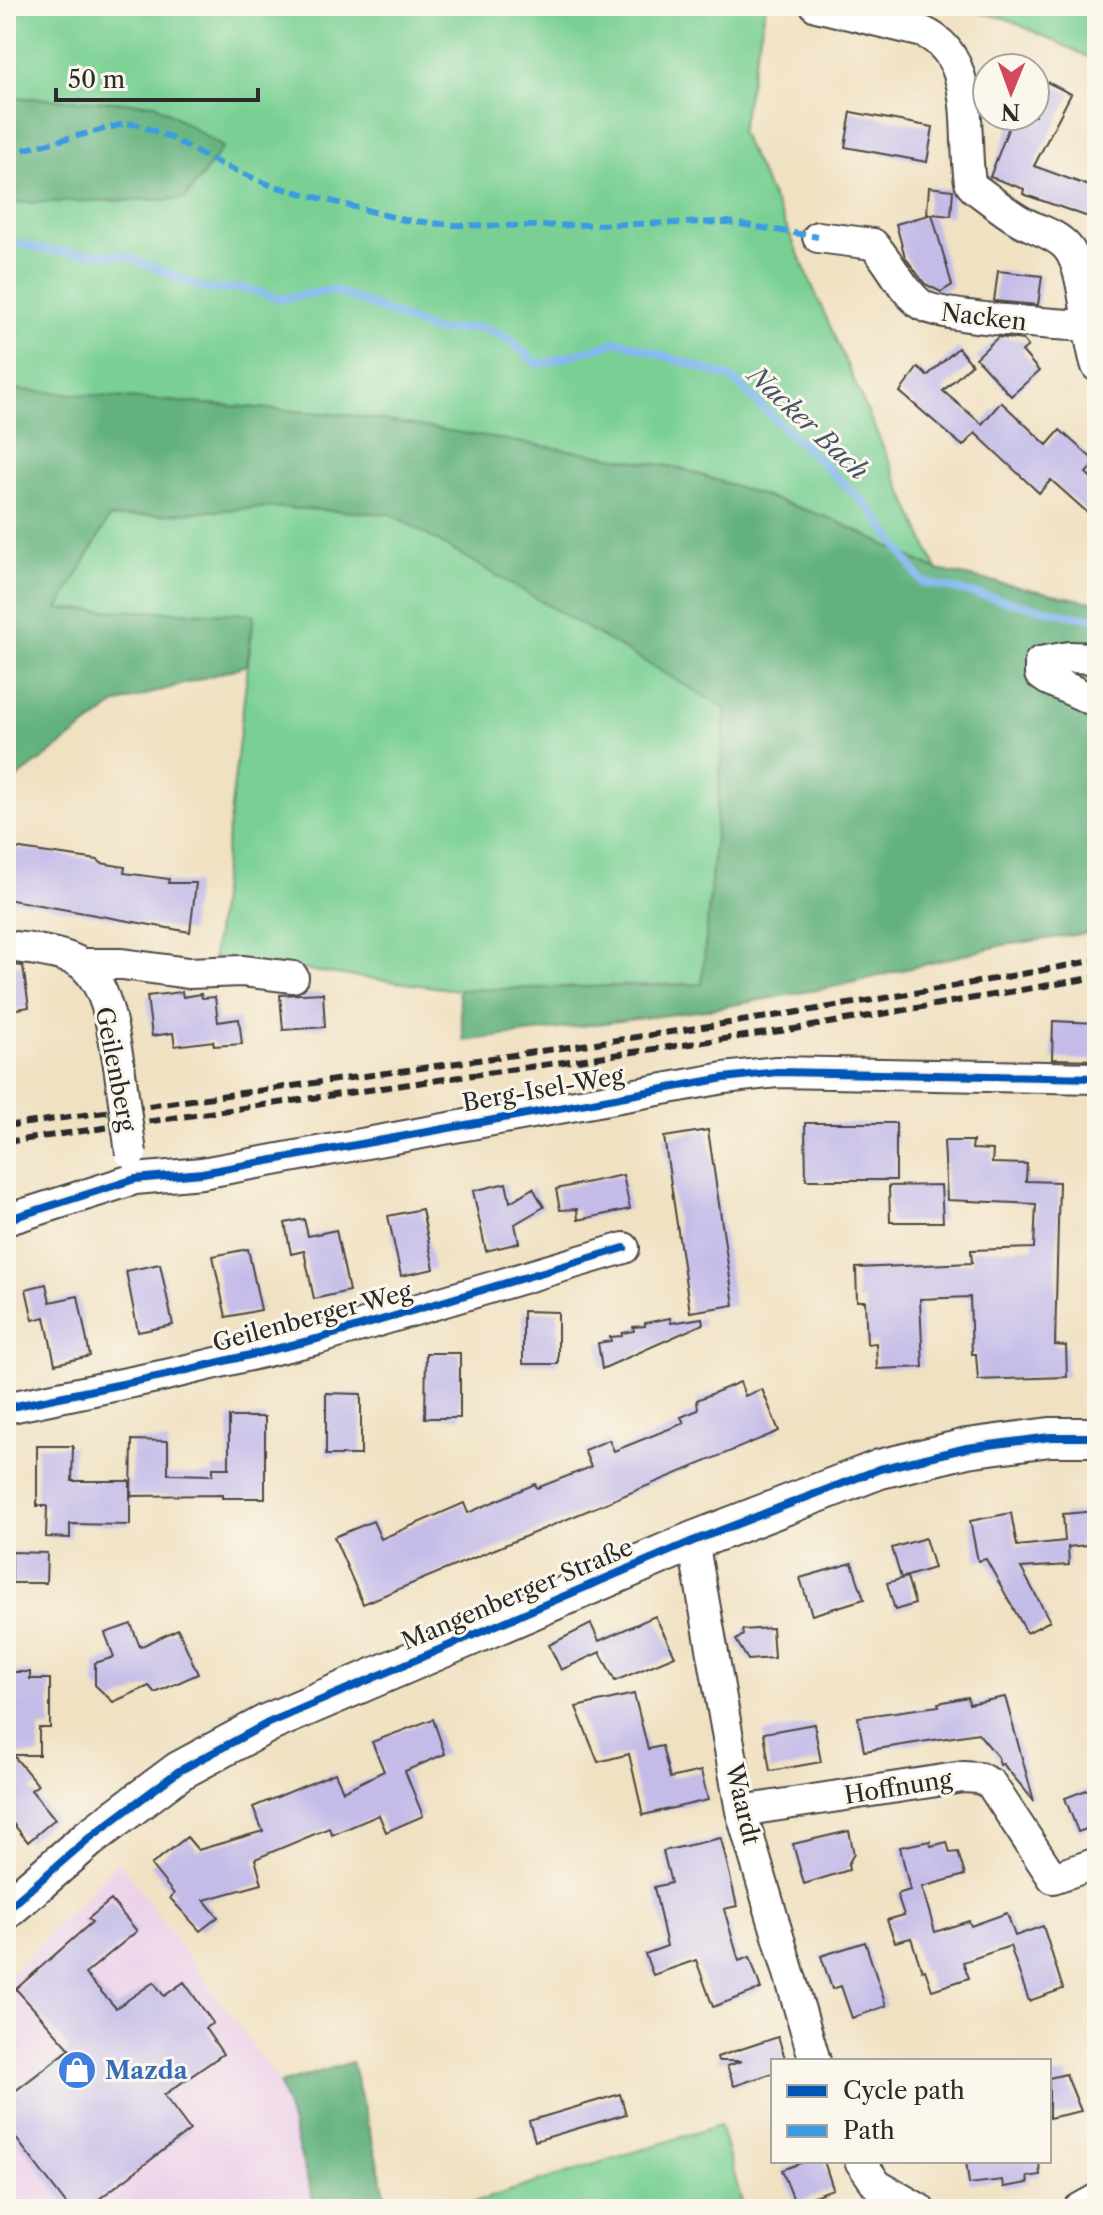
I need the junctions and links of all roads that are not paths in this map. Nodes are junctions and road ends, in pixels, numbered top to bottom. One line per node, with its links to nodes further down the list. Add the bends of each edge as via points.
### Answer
1 (816, 6): 3 (street, via 923,32 950,55 962,84 970,182 1019,220 1067,247)
2 (818, 237): 3 (street, Nacken, via 873,244 912,296 931,311)
3 (1092, 326): 4 (street)
4 (1097, 366)
5 (1097, 658): 6 (street, via 1051,659 1039,667 1047,679)
6 (1097, 702)
7 (6, 946): 8 (street)
8 (83, 964): 9 (street); 11 (street, Geilenberg, bridge, via 103,999 119,1065)
9 (293, 977)
10 (1097, 1078): 11 (street, Berg-Isel-Weg, via 749,1074 202,1173)
11 (133, 1166): 12 (street, Berg-Isel-Weg, via 62,1205)
12 (6, 1220)
13 (624, 1248): 14 (street, Geilenberger Weg, via 317,1339)
14 (6, 1408)
15 (1097, 1437): 16 (main road, Mangenberger Straße, via 967,1448 880,1469)
16 (693, 1541): 17 (street, Waardt); 19 (main road, Mangenberger Straße, via 268,1723 179,1771)
17 (741, 1811): 18 (street, Hoffnung, via 979,1778 991,1784 1053,1878); 20 (street, Waardt)
18 (1097, 1863)
19 (6, 1910)
20 (814, 2059)
21 (861, 2163): 23 (street, via 877,2185)
22 (1097, 2199): 24 (street)
23 (919, 2209)
24 (1079, 2209)

